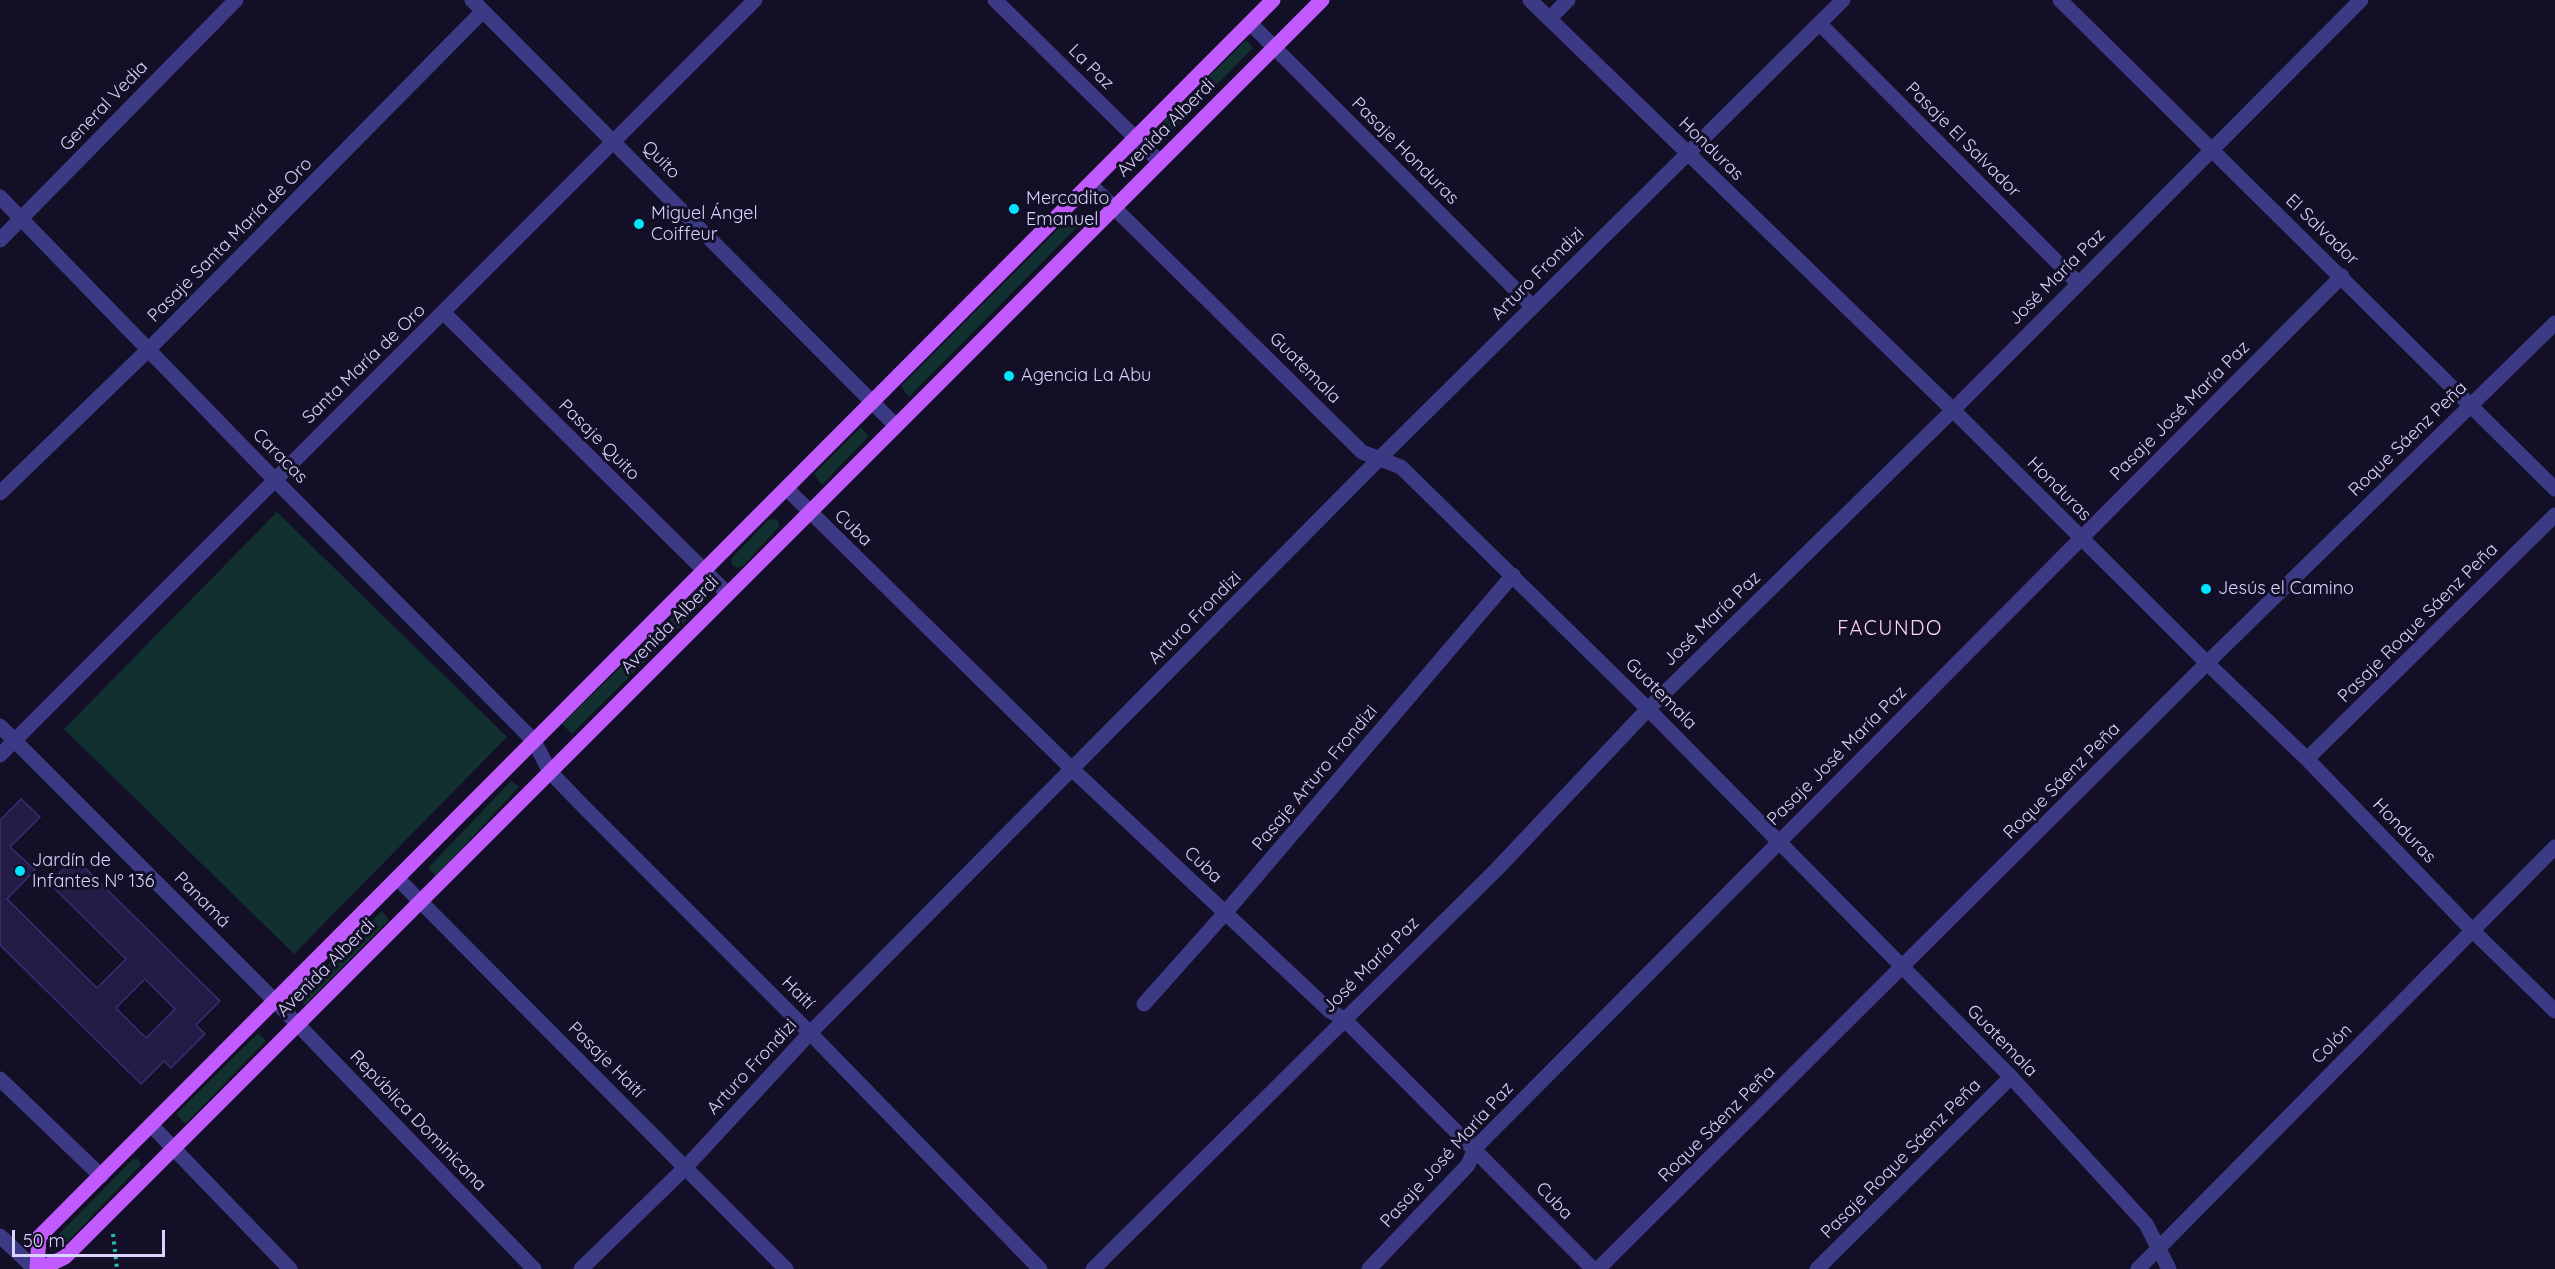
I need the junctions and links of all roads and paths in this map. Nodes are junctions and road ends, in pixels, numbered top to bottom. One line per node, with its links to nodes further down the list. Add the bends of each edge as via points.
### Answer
1 (236, 0): 24 (street, General Vedia)
2 (755, 0): 17 (street, Santa María de Oro)
3 (995, 0): 16 (street, La Paz)
4 (1273, 0): 13 (main road, Avenida Alberdi)
5 (1322, 0): 15 (main road, Avenida Alberdi)
6 (1530, 0): 12 (street, Honduras)
7 (1568, 0): 12 (street)
8 (1842, 0): 14 (street, Arturo Frondizi)
9 (2060, 0): 18 (street, El Salvador)
10 (2361, 0): 18 (street, José María Paz)
11 (478, 5): 17 (street, Quito); 31 (street, Pasaje Santa María de Oro)
12 (1550, 18): 19 (street, Honduras)
13 (1250, 23): 15 (street, Pasaje Honduras); 16 (main road, Avenida Alberdi)
14 (1820, 24): 19 (street, Arturo Frondizi); 27 (street, Pasaje El Salvador)
15 (1274, 48): 20 (main road, Avenida Alberdi); 28 (street, Pasaje Honduras)
16 (1135, 138): 20 (street, La Paz); 21 (main road, Avenida Alberdi)
17 (614, 141): 29 (street, Santa María de Oro); 32 (street, Quito)
18 (2211, 150): 26 (street, El Salvador); 27 (street, José María Paz)
19 (1688, 154): 28 (street, Arturo Frondizi); 34 (street, Honduras)
20 (1160, 162): 23 (main road, Avenida Alberdi)
21 (1090, 184): 23 (street, Guatemala); 32 (main road, Avenida Alberdi)
22 (0, 197): 24 (street, Caracas)
23 (1115, 207): 35 (main road, Avenida Alberdi); 36 (street, Guatemala, via 1362,452)
24 (21, 219): 25 (street, General Vedia); 31 (street, Caracas)
25 (0, 240)
26 (2342, 276): 33 (street, El Salvador); 43 (street, Pasaje José María Paz)
27 (2078, 283): 34 (street, José María Paz)
28 (1533, 307): 36 (street, Arturo Frondizi)
29 (444, 313): 37 (street, Santa María de Oro); 44 (street, Pasaje Quito)
30 (2555, 323): 33 (street, Roque Sáenz Peña)
31 (148, 350): 37 (street, Caracas); 40 (street, Pasaje Santa María de Oro)
32 (872, 402): 35 (street, Quito); 38 (main road, Avenida Alberdi)
33 (2471, 404): 39 (street, El Salvador); 47 (street, Roque Sáenz Peña)
34 (1953, 410): 43 (street, Honduras); 48 (street, José María Paz)
35 (896, 426): 41 (main road, Avenida Alberdi)
36 (1380, 458): 45 (street, Guatemala, via 1401,467); 54 (street, Arturo Frondizi)
37 (274, 478): 50 (street, Santa María de Oro); 51 (street, Caracas)
38 (786, 488): 41 (street, Cuba); 44 (main road, Avenida Alberdi)
39 (2555, 489)
40 (0, 493)
41 (810, 512): 46 (main road, Avenida Alberdi); 54 (street, Cuba)
42 (2555, 515): 53 (street, Pasaje Roque Sáenz Peña)
43 (2081, 539): 47 (street, Honduras); 56 (street, Pasaje José María Paz)
44 (704, 571): 46 (street, Pasaje Quito); 51 (main road, Avenida Alberdi)
45 (1513, 575): 48 (street, Guatemala); 60 (street, Pasaje Arturo Frondizi)
46 (728, 594): 55 (main road, Avenida Alberdi)
47 (2207, 663): 53 (street, Honduras); 62 (street, Roque Sáenz Peña)
48 (1648, 709): 56 (street, Guatemala); 66 (street, José María Paz, via 1497,869)
49 (0, 726): 50 (street, Panamá)
50 (15, 740): 52 (street, Santa María de Oro); 63 (street, Panamá)
51 (534, 741): 55 (street, Haití); 58 (main road, Avenida Alberdi)
52 (0, 755)
53 (2307, 759): 61 (street, Honduras)
54 (1073, 770): 60 (street, Cuba); 68 (street, Arturo Frondizi)
55 (550, 772): 59 (main road, Avenida Alberdi); 68 (street, Haití)
56 (1779, 842): 62 (street, Guatemala); 72 (street, Pasaje José María Paz)
57 (2555, 847): 61 (street, Colón)
58 (397, 878): 59 (street, Pasaje Haití); 63 (main road, Avenida Alberdi)
59 (420, 902): 67 (main road, Avenida Alberdi); 74 (street, Pasaje Haití)
60 (1225, 913): 64 (street, Pasaje Arturo Frondizi); 66 (street, Cuba, via 1330,1011)
61 (2472, 930): 65 (street, Honduras); 78 (street, Colón)
62 (1903, 968): 69 (street, Guatemala); 89 (street, Roque Sáenz Peña)
63 (275, 1000): 67 (street, República Dominicana); 71 (main road, Avenida Alberdi)
64 (1144, 1004)
65 (2555, 1011)
66 (1344, 1019): 72 (street, Cuba); 86 (street, José María Paz)
67 (298, 1024): 73 (main road, Avenida Alberdi); 82 (street, República Dominicana)
68 (810, 1033): 74 (street, Arturo Frondizi); 85 (street, Haití)
69 (2011, 1077): 78 (street, Guatemala, via 2146,1224); 90 (street, Pasaje Roque Sáenz Peña)
70 (0, 1079): 75 (street)
71 (151, 1125): 73 (street); 75 (main road, Avenida Alberdi)
72 (1475, 1148): 87 (street, Pasaje José María Paz, via 1468,1165); 88 (street, Cuba)
73 (173, 1149): 76 (main road, Avenida Alberdi); 81 (street)
74 (686, 1167): 83 (street, Arturo Frondizi); 84 (street, Pasaje Haití)
75 (101, 1176): 79 (main road, Avenida Alberdi, via 39,1237)
76 (112, 1210): 79 (main road, Avenida Alberdi, via 65,1257); 80 (path)
77 (0, 1236): 79 (street)
78 (2157, 1250): 91 (street, Colón); 92 (street, Guatemala)
79 (37, 1269)
80 (117, 1269)
81 (290, 1269)
82 (534, 1269)
83 (581, 1269)
84 (786, 1269)
85 (1040, 1269)
86 (1093, 1269)
87 (1369, 1269)
88 (1593, 1269)
89 (1599, 1269)
90 (1817, 1269)
91 (2138, 1269)
92 (2169, 1269)

